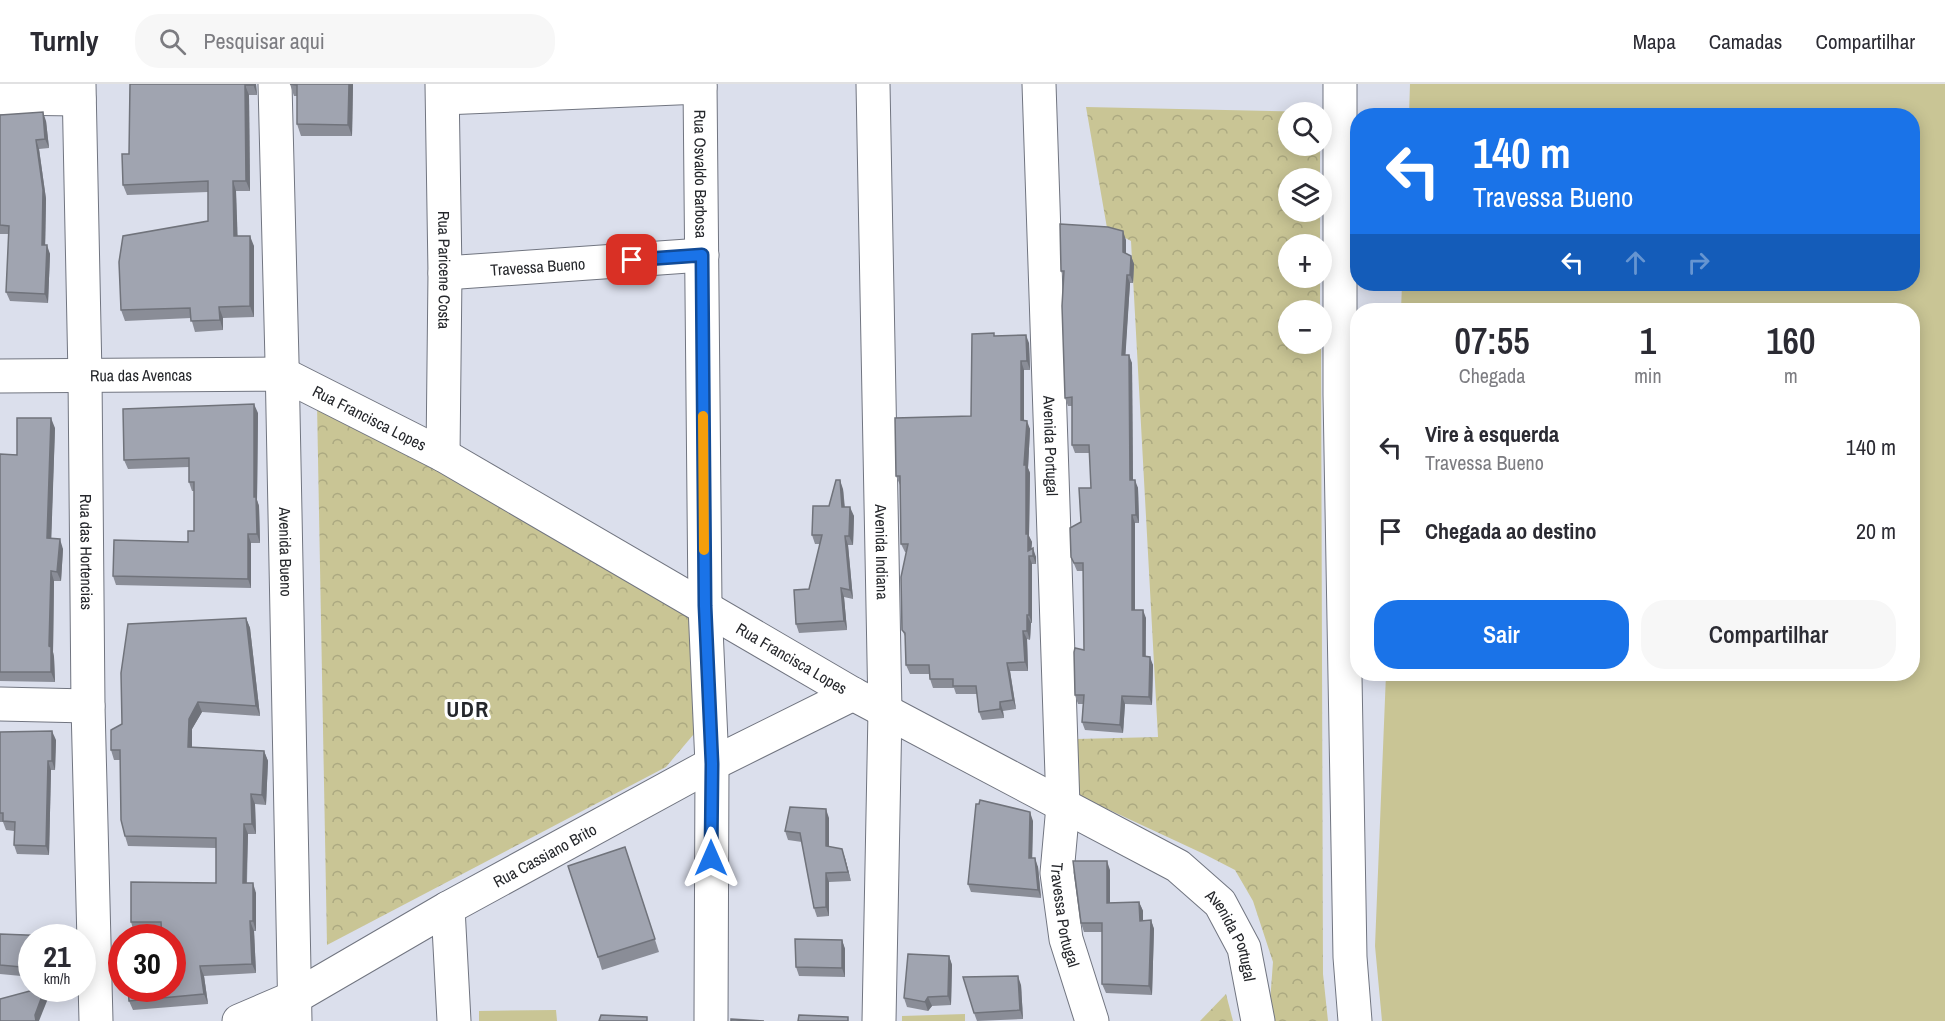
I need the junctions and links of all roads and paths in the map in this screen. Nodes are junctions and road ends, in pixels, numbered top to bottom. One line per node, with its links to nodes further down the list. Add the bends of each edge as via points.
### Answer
1 (275, 84): 11 (street, Avenida Bueno)
2 (873, 84): 19 (street, Avenida Indiana)
3 (1039, 84): 21 (street, Avenida Portugal)
4 (1340, 84): 32 (street, via 1340,395 1350,957)
5 (700, 86): 7 (street); 9 (street, Rua Osvaldo Barbosa)
6 (79, 91): 8 (street); 13 (street, Rua das Hortencias)
7 (442, 91): 10 (street, Rua Paricene Costa)
8 (0, 98)
9 (702, 255): 10 (street, Travessa Bueno); 15 (street, Rua Osvaldo Barbosa)
10 (445, 273): 14 (street, Rua Paricene Costa)
11 (283, 374): 13 (street, Rua das Avencas); 14 (street, Rua Francisca Lopes); 24 (street, Avenida Bueno)
12 (0, 376): 13 (street, Rua das Avencas)
13 (85, 376): 18 (street, Rua das Hortencias)
14 (443, 455): 15 (street, Rua Francisca Lopes)
15 (705, 606): 16 (street, Rua Francisca Lopes); 20 (street, Rua Osvaldo Barbosa)
16 (853, 694): 19 (street, Rua Francisca Lopes); 20 (street, Rua Cassiano Brito)
17 (0, 704): 18 (street)
18 (88, 706): 25 (street, Rua das Hortencias)
19 (885, 711): 21 (street, Rua Francisca Lopes); 29 (street, Avenida Indiana)
20 (712, 764): 23 (street, Rua Cassiano Brito); 28 (street, Rua Osvaldo Barbosa)
21 (1063, 806): 22 (street, Rua Francisca Lopes); 30 (street, Travessa Portugal, via 1057,873 1066,939)
22 (1178, 866): 31 (street, Avenida Portugal, via 1220,903 1244,948)
23 (448, 908): 24 (street, Rua Cassiano Brito); 27 (street)
24 (295, 1009): 26 (street, Rua Cassiano Brito)
25 (96, 1021)
26 (239, 1021)
27 (454, 1021)
28 (711, 1021)
29 (879, 1021)
30 (1092, 1021)
31 (1258, 1021)
32 (1355, 1021)

